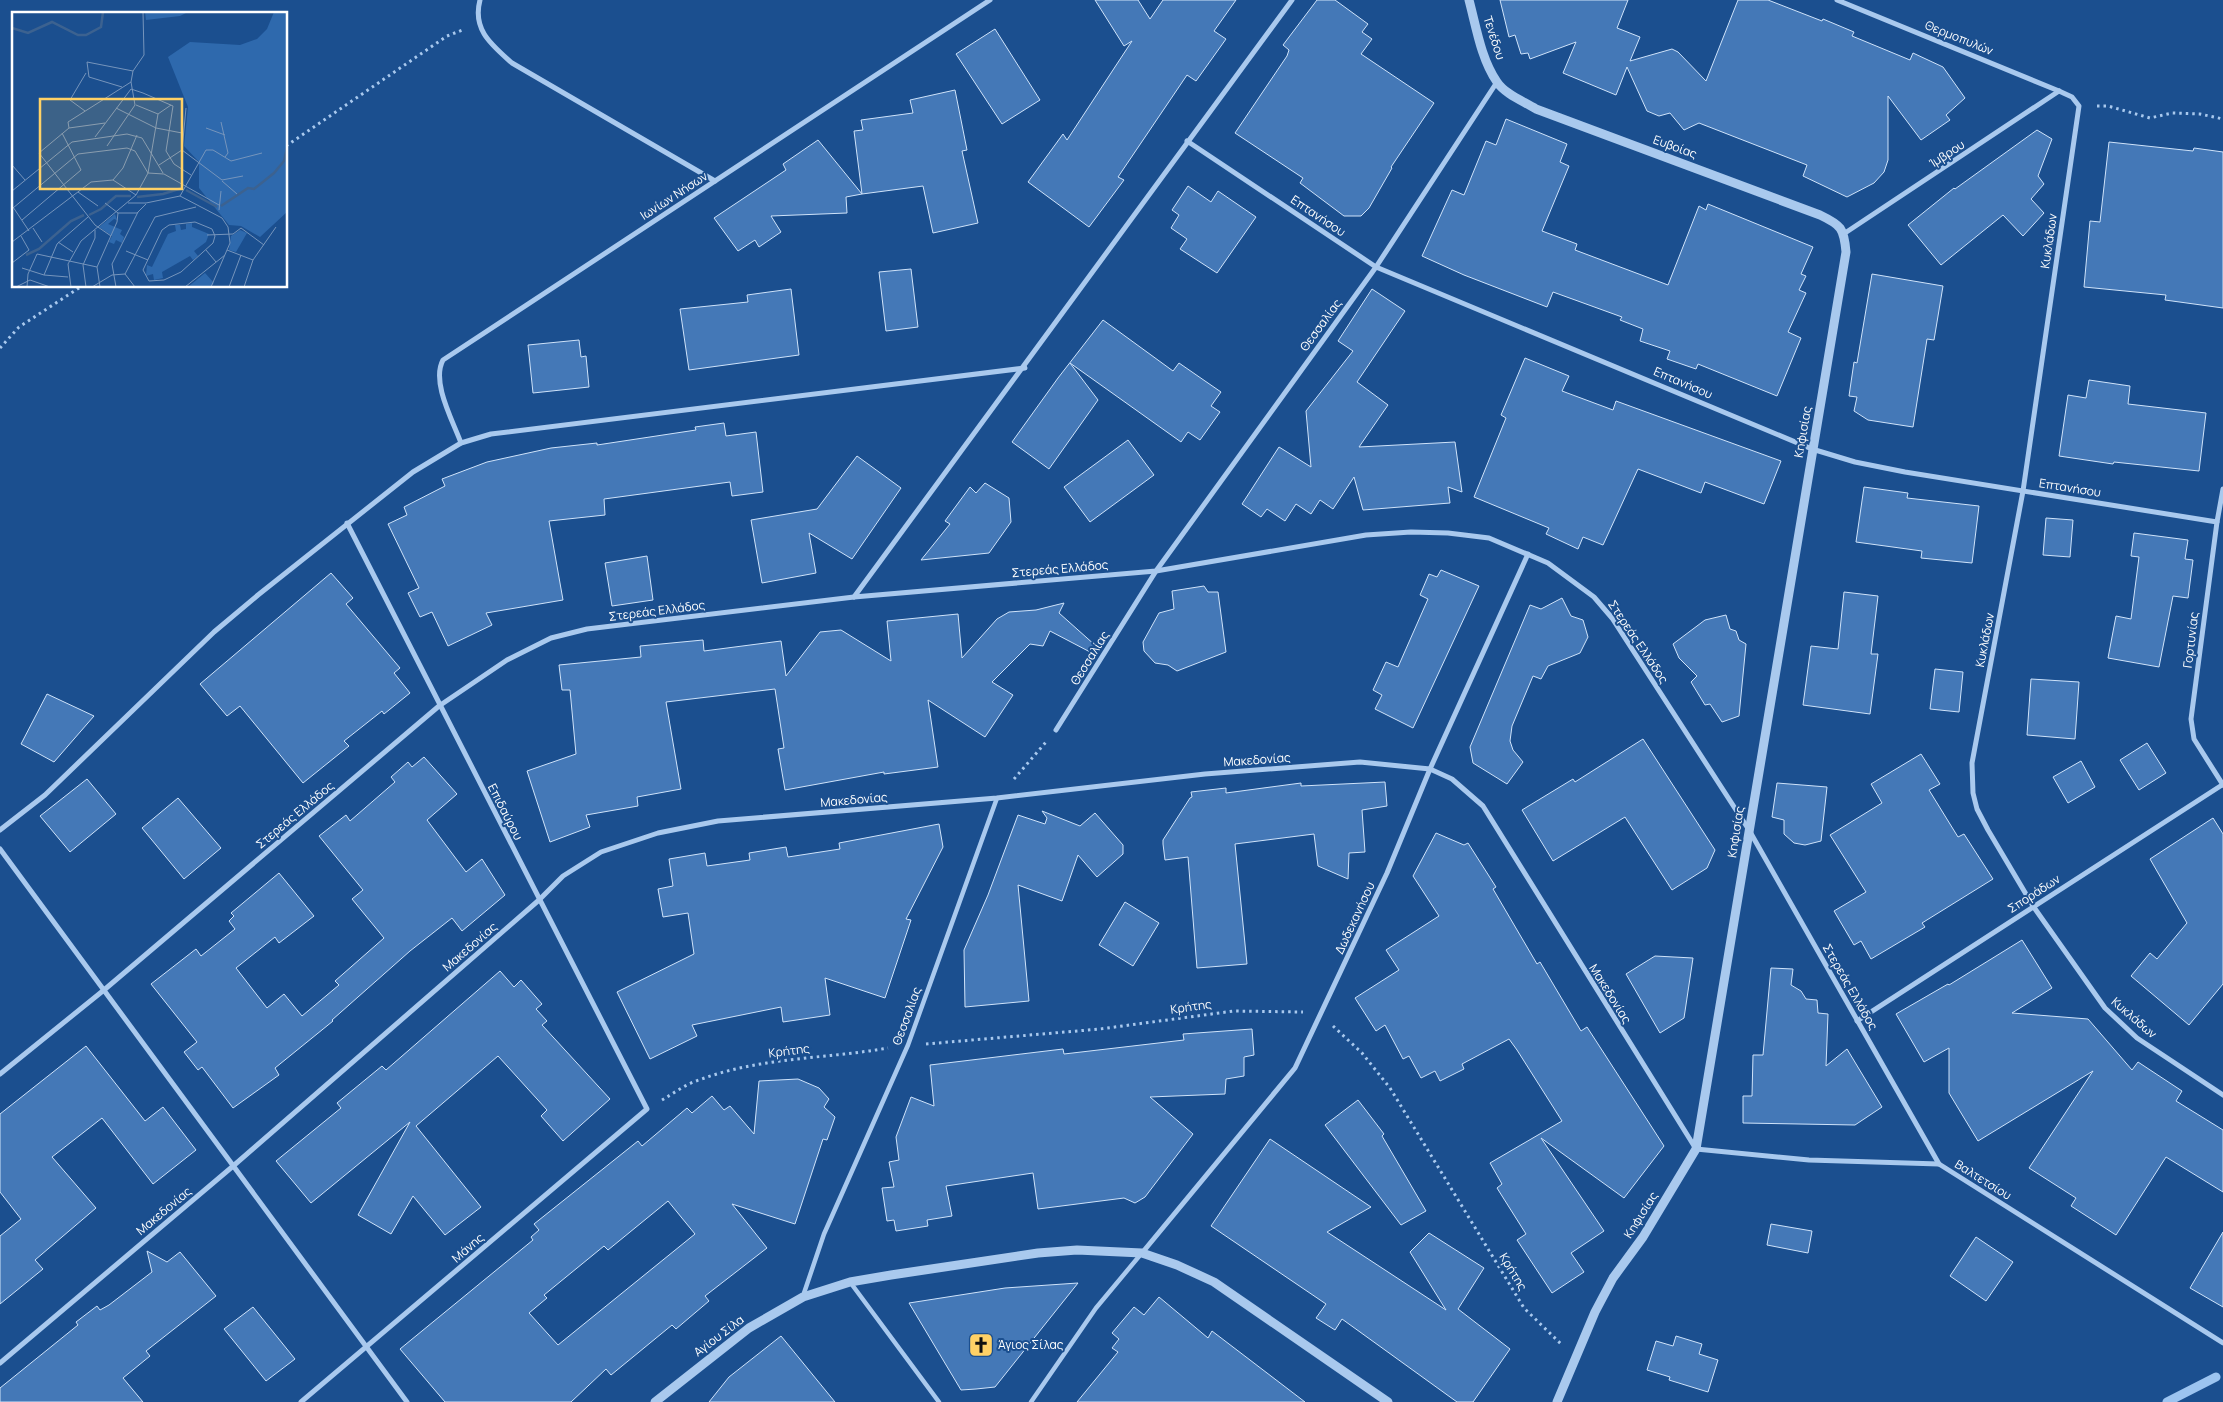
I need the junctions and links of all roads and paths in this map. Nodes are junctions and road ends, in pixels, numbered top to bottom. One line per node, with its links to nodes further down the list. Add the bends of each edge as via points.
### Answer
1 (480, 0): 6 (street)
2 (990, 0): 13 (street, Ιωνίων Νήσων)
3 (1292, 0): 11 (street)
4 (1469, 0): 7 (street, Τενέδου, via 1483,52)
5 (1837, 0): 8 (street, Θερμοπυλών)
6 (479, 23): 12 (path, via 447,36); 13 (street, via 488,41 512,63)
7 (1497, 82): 14 (street, Ευβοίας, via 1536,108 1820,215 1835,222); 15 (street, Θεσσαλίας)
8 (2060, 91): 9 (street, Θερμοπυλών, via 2072,97); 14 (street, Ίμβρου)
9 (2079, 106): 10 (path, via 2108,106 2150,118 2172,113 2200,114); 22 (street, Κυκλάδων)
10 (2223, 120)
11 (1187, 141): 15 (street, Επτανήσου); 18 (street)
12 (288, 145)
13 (715, 181): 19 (street, Ιωνίων Νήσων, via 443,360 438,380)
14 (1845, 233): 20 (street, Κηφισίας, via 1846,252)
15 (1376, 267): 20 (street, Επτανήσου); 26 (street, Θεσσαλίας)
16 (79, 288): 17 (path, via 19,327)
17 (0, 348)
18 (1024, 368): 19 (street, via 491,434); 27 (street)
19 (461, 443): 24 (street, via 413,472)
20 (1812, 449): 22 (street, Επτανήσου, via 1863,463); 34 (street, Κηφισίας)
21 (2223, 489): 23 (street, Γορτυνίας)
22 (2023, 491): 23 (street, Επτανήσου); 37 (street, Κυκλάδων, via 1972,763 1977,809)
23 (2216, 522): 31 (street, Γορτυνίας, via 2191,719 2194,739)
24 (347, 524): 28 (street, Επιδαύρου); 33 (street, via 214,632 45,796)
25 (1528, 554): 26 (street, Στερεάς Ελλάδος, via 1488,538 1448,532 1411,532 1366,535); 30 (street, Δωδεκανήσου); 34 (street, Στερεάς Ελλάδος, via 1548,562 1571,578 1612,618)
26 (1156, 571): 27 (street, Στερεάς Ελλάδος); 29 (street, Θεσσαλίας)
27 (854, 597): 28 (street, Στερεάς Ελλάδος, via 587,629 551,638 508,660)
28 (439, 706): 36 (street, Επιδαύρου); 38 (street, Στερεάς Ελλάδος)
29 (1056, 730): 32 (path)
30 (1430, 769): 32 (street, Μακεδονίας, via 1360,762 1205,774); 39 (street, Δωδεκανήσου); 45 (street, Μακεδονίας, via 1452,779 1483,806)
31 (2223, 785): 37 (street, Σποράδων)
32 (997, 798): 36 (street, Μακεδονίας, via 718,821 658,833 601,852 563,876); 41 (street, Θεσσαλίας)
33 (0, 830)
34 (1749, 830): 40 (street, Στερεάς Ελλάδος); 45 (street, Κηφισίας)
35 (0, 849): 38 (street)
36 (540, 900): 44 (street, Επιδαύρου); 47 (street, Μακεδονίας)
37 (2033, 906): 40 (street, Σποράδων); 43 (street, Κυκλάδων, via 2105,1008 2137,1038)
38 (104, 990): 42 (street, Στερεάς Ελλάδος); 47 (street)
39 (1321, 1018): 41 (path, Κρήτης, via 1295,1011 1234,1011 1091,1030); 48 (street, Δωδεκανήσου, via 1295,1068); 53 (path, Κρήτης, via 1349,1039 1380,1074 1524,1308)
40 (1857, 1021): 46 (street, Στερεάς Ελλάδος)
41 (908, 1045): 44 (path, Κρήτης, via 740,1068 698,1080); 50 (street, Θεσσαλίας, via 824,1234)
42 (0, 1074)
43 (2223, 1096)
44 (647, 1109): 52 (street, Μάνης)
45 (1696, 1149): 46 (street, Βαλτετσίου, via 1809,1160); 53 (street, Κηφισίας, via 1643,1237 1613,1278)
46 (1939, 1164): 51 (street, Βαλτετσίου)
47 (232, 1166): 52 (street); 54 (street, Μακεδονίας)
48 (1142, 1253): 49 (street, Αγίου Σίλα, via 1077,1250 1038,1253); 59 (street, via 1096,1308); 60 (street, Αγίου Σίλα, via 1214,1282)
49 (850, 1282): 50 (street, Αγίου Σίλα); 58 (street)
50 (803, 1297): 57 (street, Αγίου Σίλα, via 748,1328)
51 (2223, 1343)
52 (367, 1347): 55 (street, Μάνης); 56 (street)
53 (1576, 1358): 61 (street, Κηφισίας)
54 (0, 1363)
55 (301, 1402)
56 (407, 1402)
57 (655, 1402)
58 (938, 1402)
59 (1031, 1402)
60 (1388, 1402)
61 (1557, 1402)

